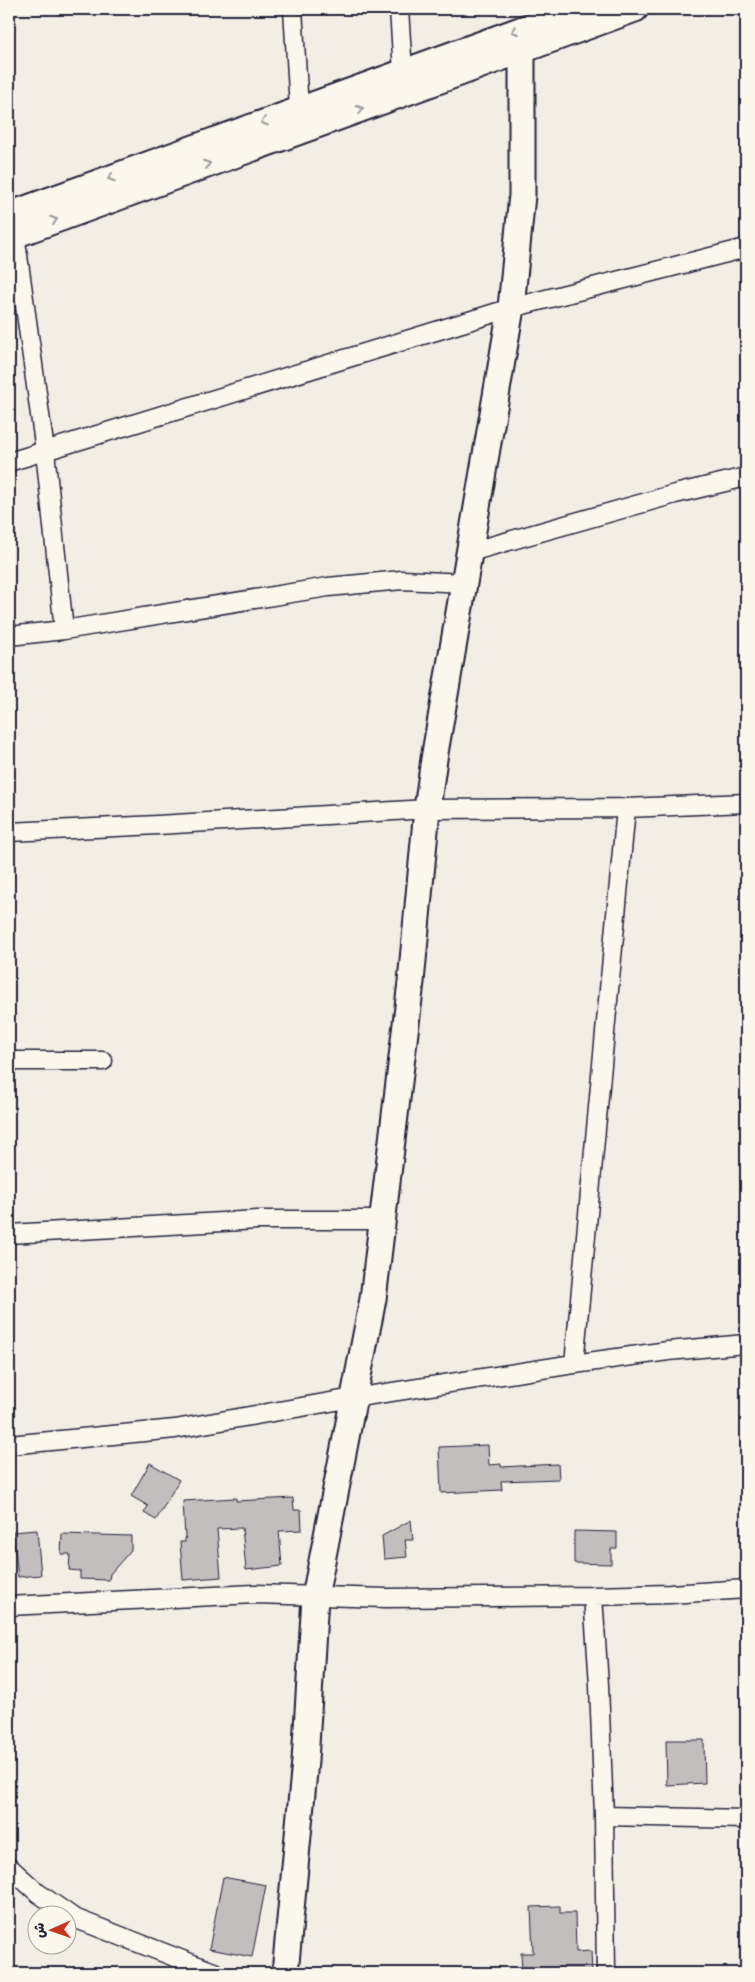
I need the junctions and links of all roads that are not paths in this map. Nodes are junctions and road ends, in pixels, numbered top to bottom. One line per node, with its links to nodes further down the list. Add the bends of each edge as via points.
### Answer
1 (293, 9): 7 (street)
2 (399, 9): 6 (street)
3 (635, 9): 4 (street)
4 (565, 17): 5 (street); 6 (street, one-way to 6)
5 (522, 50): 8 (street, one-way to 5); 10 (street, via 522,195)
6 (403, 72): 7 (street)
7 (299, 109): 8 (street, one-way to 8)
8 (11, 229): 11 (street)
9 (746, 248): 10 (street)
10 (511, 308): 11 (street); 14 (street)
11 (45, 451): 12 (street); 16 (street)
12 (9, 462)
13 (746, 477): 14 (street)
14 (470, 552): 15 (street)
15 (465, 583): 16 (street, via 402,580 328,586); 20 (street)
16 (64, 630): 17 (street)
17 (9, 636)
18 (746, 803): 19 (street)
19 (626, 808): 20 (street); 27 (street)
20 (427, 809): 21 (street); 24 (street)
21 (9, 832)
22 (9, 1061): 23 (street)
23 (102, 1061)
24 (382, 1220): 25 (street, via 258,1220); 28 (street, via 373,1299)
25 (9, 1234)
26 (746, 1344): 27 (street)
27 (574, 1364): 28 (street)
28 (353, 1398): 29 (street, via 175,1429); 32 (street)
29 (9, 1445)
30 (746, 1589): 31 (street)
31 (593, 1596): 32 (street); 34 (street)
32 (314, 1597): 33 (street, via 256,1594); 38 (street, via 304,1761)
33 (9, 1606)
34 (604, 1816): 35 (street); 39 (street)
35 (746, 1819)
36 (9, 1867): 37 (street, via 38,1893 74,1918)
37 (216, 1973)
38 (285, 1973)
39 (606, 1973)

